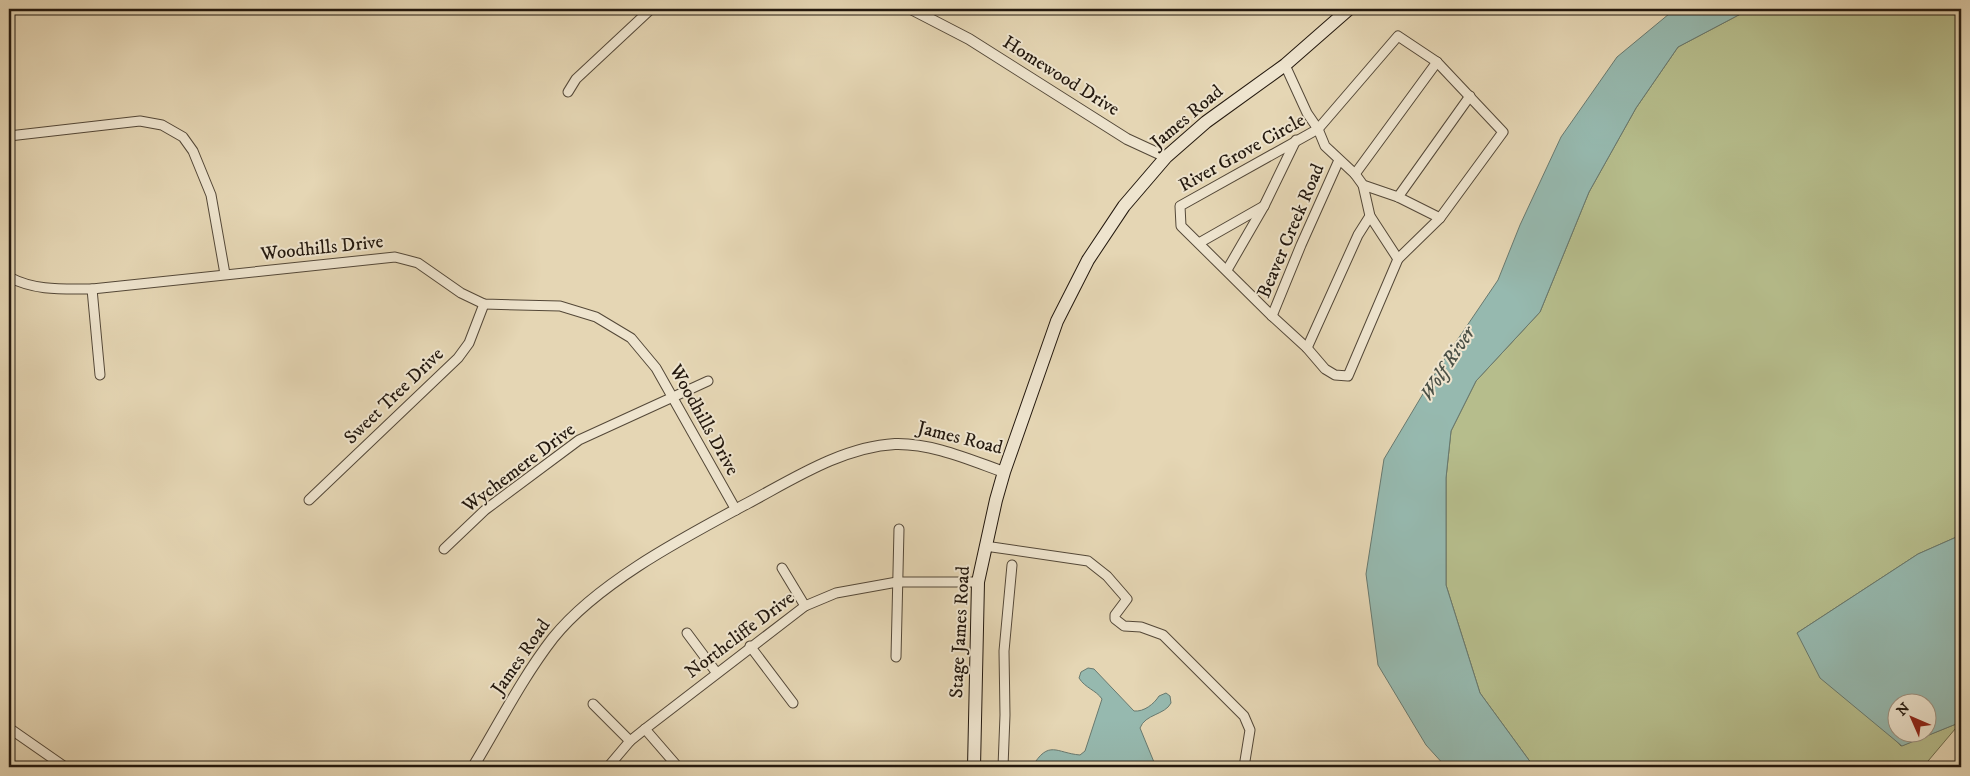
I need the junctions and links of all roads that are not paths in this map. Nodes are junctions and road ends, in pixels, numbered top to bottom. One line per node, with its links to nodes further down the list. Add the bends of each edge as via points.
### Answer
1 (652, 9): 6 (street, via 576,79)
2 (911, 9): 11 (street, Homewood Drive, via 969,39 1127,138)
3 (1349, 9): 5 (main road, James Road)
4 (1437, 62): 7 (street); 8 (street, River Grove Circle, via 1398,36); 13 (street, Beaver Creek Road)
5 (1285, 65): 8 (street); 11 (main road, James Road, via 1206,122)
6 (568, 92)
7 (1470, 96): 15 (street); 18 (street, via 1503,132)
8 (1318, 129): 10 (street, River Grove Circle); 12 (street, via 1325,146)
9 (9, 136): 22 (street, via 140,122 162,125 183,136 193,151 210,194)
10 (1296, 140): 16 (street); 19 (street, River Grove Circle, via 1180,206 1181,226)
11 (1166, 157): 31 (main road, James Road, via 1124,206 1088,260 1057,321)
12 (1340, 160): 13 (street); 26 (street, Beaver Creek Road)
13 (1355, 174): 14 (street)
14 (1363, 185): 15 (street); 17 (street)
15 (1398, 197): 18 (street)
16 (1264, 206): 19 (street); 21 (street)
17 (1370, 216): 20 (street); 27 (street, via 1358,235)
18 (1440, 218): 20 (street)
19 (1199, 243): 21 (street)
20 (1398, 259): 27 (street, via 1348,376 1325,370)
21 (1227, 270): 26 (street)
22 (225, 274): 24 (street, Woodhills Drive); 25 (street, Woodhills Drive, via 395,257 418,263 460,293)
23 (9, 277): 24 (street, Woodhills Drive, via 21,284 49,289)
24 (92, 289): 28 (street)
25 (484, 304): 30 (street, Woodhills Drive, via 560,306 596,318 631,338 656,368); 32 (street, Sweet Tree Drive, via 469,342 458,358)
26 (1272, 316): 27 (street)
27 (1308, 348)
28 (100, 374)
29 (708, 381): 30 (street, Wychemere Drive)
30 (674, 397): 33 (street, Woodhills Drive); 36 (street, Wychemere Drive, via 579,440 485,510)
31 (1004, 472): 33 (street, James Road, via 943,451 897,444 879,445 824,464); 35 (main road, Stage James Road)
32 (310, 500)
33 (736, 510): 52 (street, James Road, via 655,556 603,592 568,622 553,638 518,690)
34 (899, 529): 39 (street)
35 (985, 546): 40 (main road, Stage James Road); 57 (street, via 1088,560 1107,576 1126,599 1115,619 1124,626 1141,627 1163,635 1244,716 1250,730)
36 (444, 550)
37 (1012, 565): 56 (street, via 1004,651)
38 (782, 568): 41 (street)
39 (897, 582): 40 (street, Northcliffe Drive); 41 (street, Northcliffe Drive, via 836,593); 44 (street)
40 (978, 582): 55 (main road, Stage James Road)
41 (805, 606): 43 (street, Northcliffe Drive)
42 (686, 633): 45 (street)
43 (750, 646): 45 (street, Northcliffe Drive); 46 (street)
44 (896, 657)
45 (716, 672): 49 (street, Northcliffe Drive)
46 (794, 703)
47 (593, 704): 50 (street)
48 (9, 728): 51 (street)
49 (644, 729): 50 (street, Northcliffe Drive); 54 (street)
50 (630, 741): 53 (street, Northcliffe Drive)
51 (65, 767)
52 (473, 767)
53 (608, 767)
54 (678, 767)
55 (974, 767)
56 (1003, 767)
57 (1244, 767)

